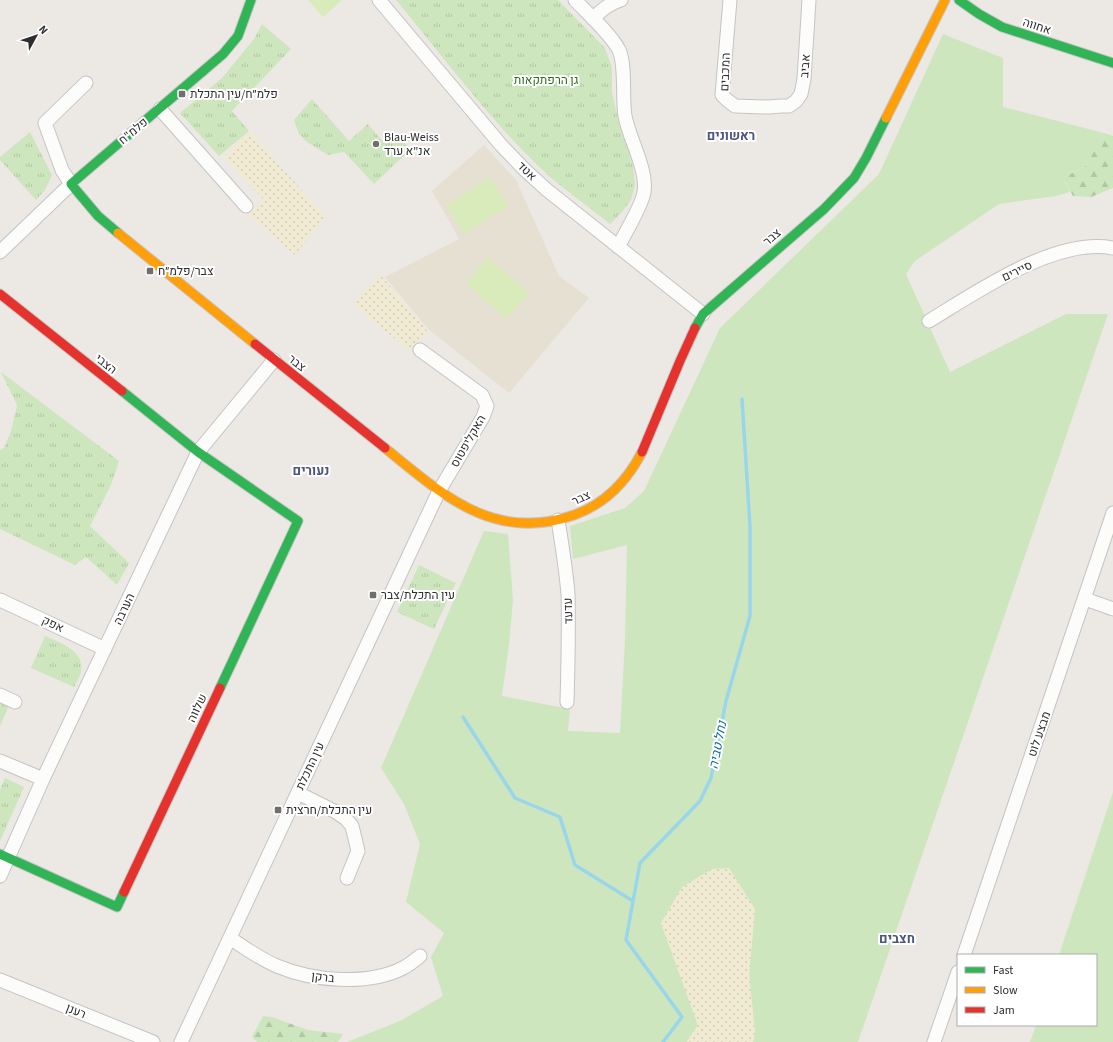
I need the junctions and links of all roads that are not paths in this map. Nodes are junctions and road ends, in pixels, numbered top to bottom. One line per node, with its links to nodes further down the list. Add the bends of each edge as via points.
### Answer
1 (251, 0): 13 (street, פלמ"ח, via 238,36 223,54)
2 (379, 0): 16 (street, אטד, via 520,165)
3 (575, 0): 9 (street)
4 (622, 0): 9 (street, via 613,2)
5 (730, 0): 12 (street, המכבים, via 722,95 735,106)
6 (810, 0): 12 (street, אביב, via 801,94 789,106)
7 (945, 0): 20 (street, צבר, via 854,178 824,209)
8 (959, 0): 10 (street, אחווה, via 1002,27)
9 (592, 19): 16 (street, via 620,50 625,117 644,183 644,193)
10 (1113, 63)
11 (86, 83): 14 (street, via 46,123 62,170)
12 (768, 107)
13 (160, 109): 14 (street, פלמ"ח); 15 (street)
14 (70, 184): 18 (street, פלמ"ח); 23 (street, צבר, via 98,216)
15 (246, 206)
16 (618, 247): 20 (street, אטד)
17 (1113, 248): 21 (street, סיירים, via 1083,247 1054,254 1020,269)
18 (0, 252)
19 (0, 294): 24 (street, הצבי)
20 (703, 314): 27 (street, צבר, via 692,332 652,431 626,478 613,493 597,505)
21 (929, 321)
22 (420, 350): 25 (street, האקליפטוס, via 482,395 487,406)
23 (274, 360): 24 (street, הערבה); 25 (street, צבר)
24 (198, 452): 31 (street, הערבה); 38 (street, שלווה, via 298,521 117,907)
25 (439, 491): 27 (street, צבר, via 486,517 509,524 536,524); 37 (street, עין התכלת)
26 (1113, 513): 28 (street, מבצע לוט)
27 (558, 520): 34 (street, עדעד, via 568,593)
28 (1084, 599): 30 (street); 42 (street, מבצע לוט)
29 (0, 600): 31 (street, אפק)
30 (1113, 609)
31 (105, 649): 36 (street, הערבה)
32 (0, 695): 33 (street)
33 (15, 702)
34 (567, 702)
35 (0, 761): 36 (street)
36 (43, 779): 38 (street, הערבה)
37 (298, 793): 40 (street, via 336,812 352,826 358,852); 41 (street, עין התכלת)
38 (4, 856): 39 (street, הערבה)
39 (0, 876)
40 (347, 878)
41 (230, 938): 43 (street, ברקן, via 276,966 313,977 332,979 364,978 389,973 403,968); 47 (street, עין התכלת)
42 (964, 954)
43 (420, 956)
44 (957, 975): 48 (street)
45 (0, 980): 46 (street, רענן)
46 (153, 1042)
47 (181, 1042)
48 (934, 1042)

